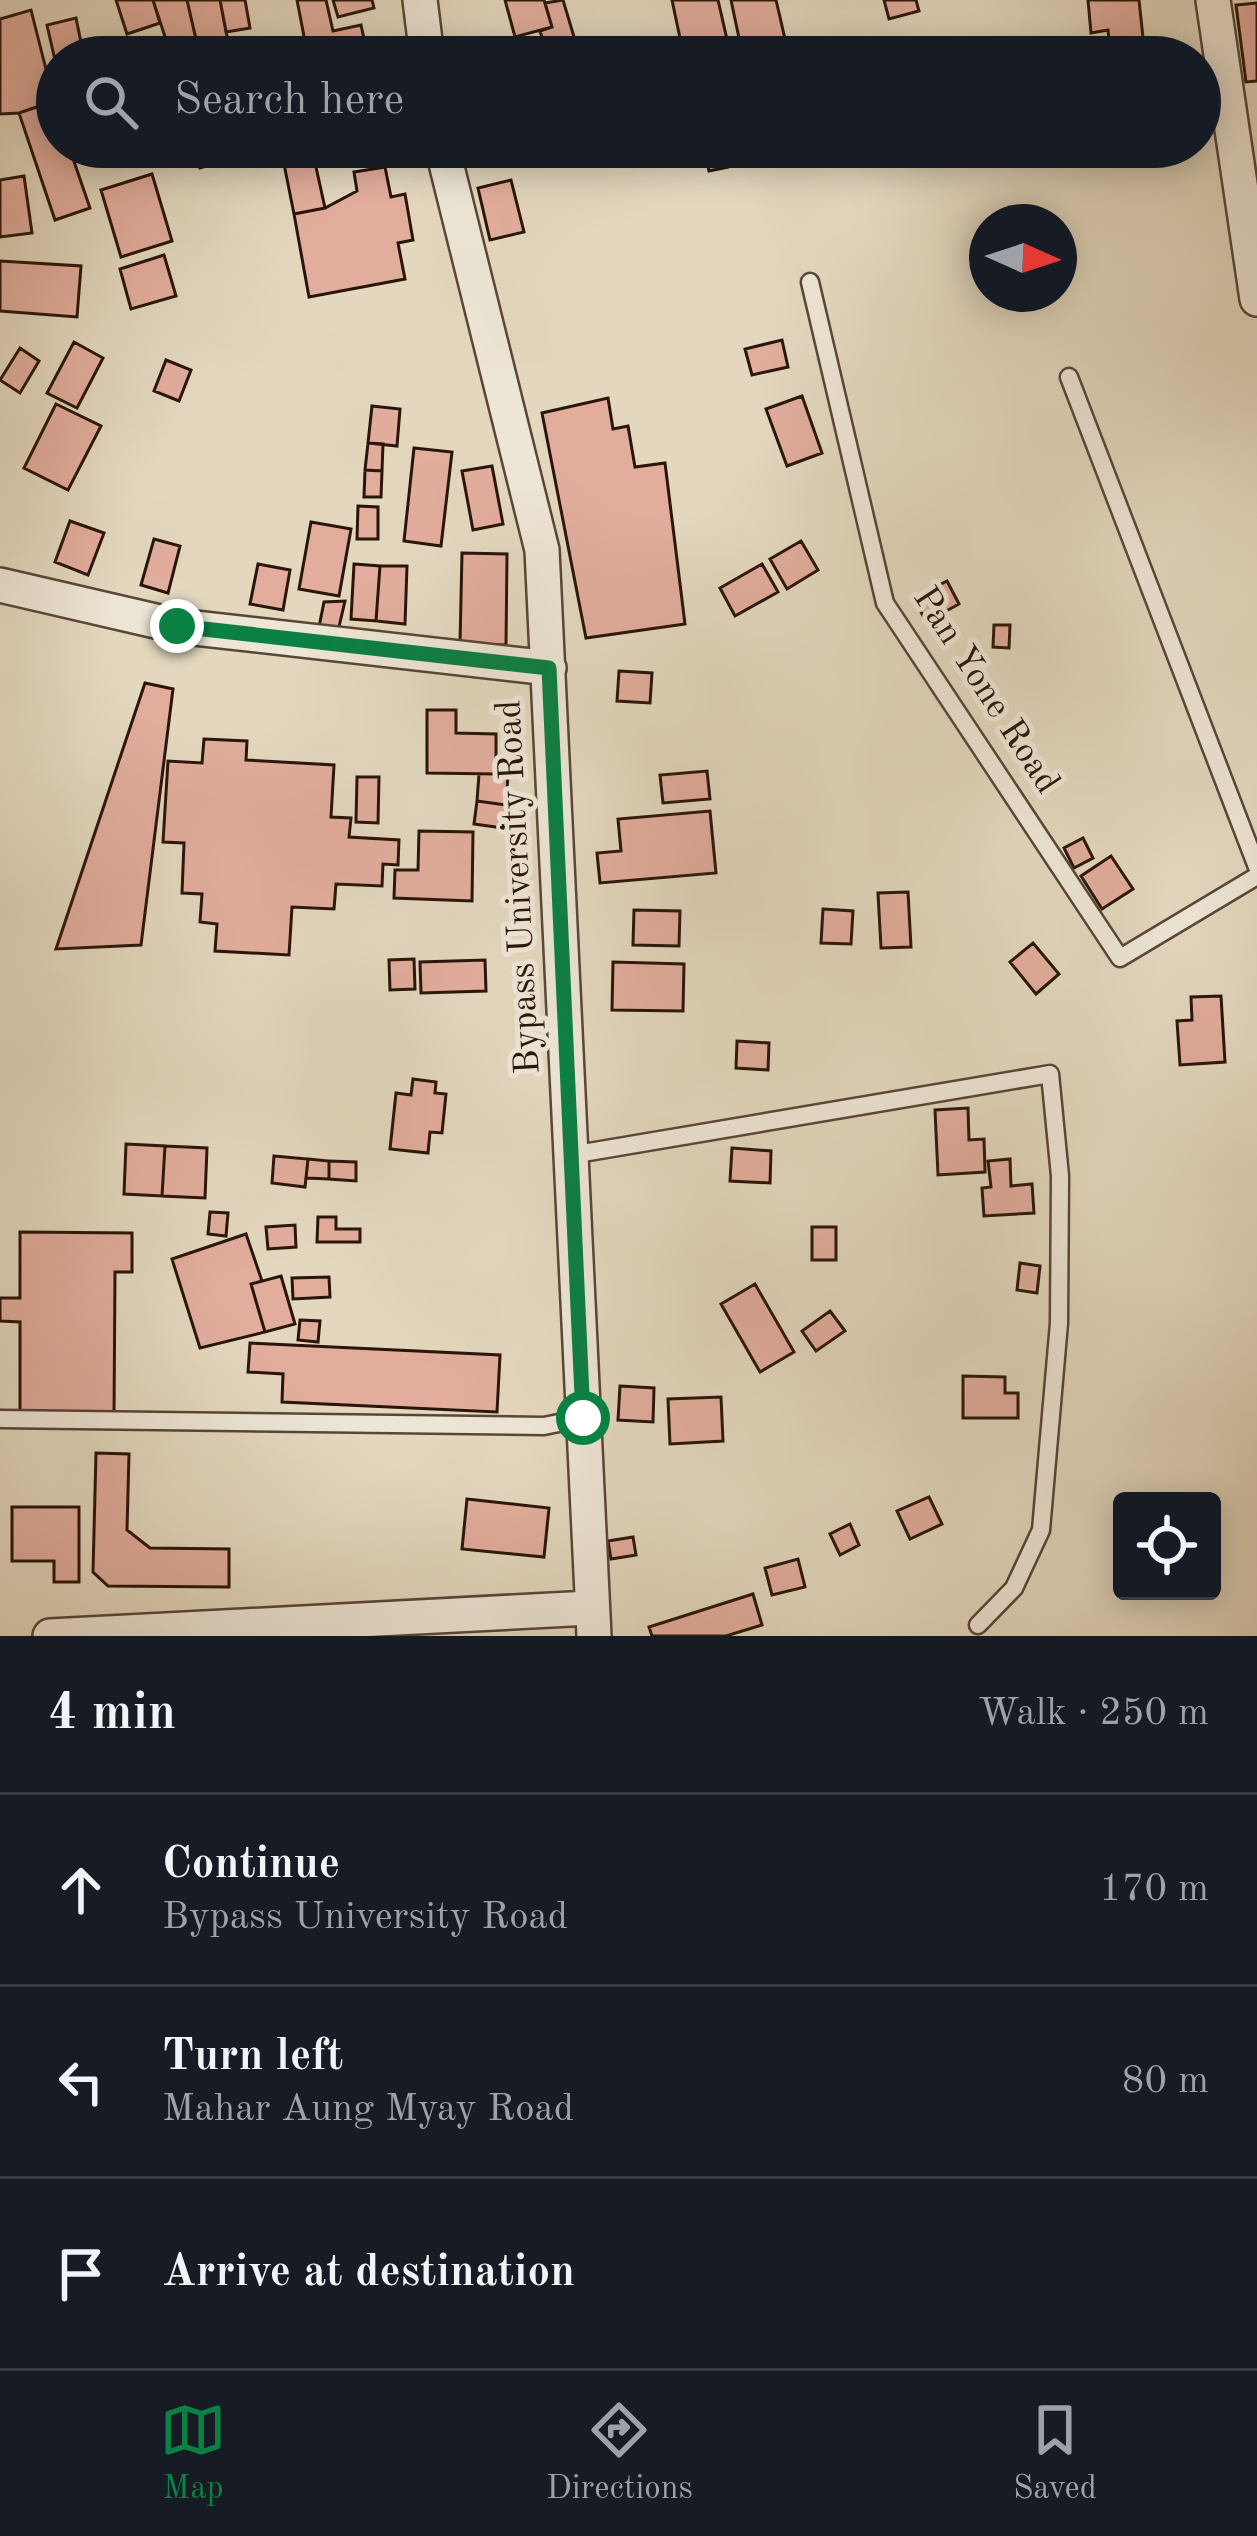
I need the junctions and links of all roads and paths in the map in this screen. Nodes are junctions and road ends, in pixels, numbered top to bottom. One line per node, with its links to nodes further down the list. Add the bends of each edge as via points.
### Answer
1 (420, 0): 3 (street)
2 (1214, 0): 4 (street)
3 (424, 36)
4 (1219, 36)
5 (1221, 49): 8 (street)
6 (447, 168): 11 (street, Bypass University Road, via 542,550)
7 (810, 281): 12 (lane, Pan Yone Road, via 885,603 1120,958)
8 (1257, 299)
9 (1069, 377): 12 (lane)
10 (0, 585): 11 (street, via 177,626)
11 (549, 668): 13 (street, Bypass University Road)
12 (1257, 872)
13 (571, 1155): 14 (street, Bypass University Road); 17 (lane, via 1050,1074 1060,1176 1059,1323 1041,1529 1014,1588)
14 (583, 1418): 15 (lane, via 544,1426); 16 (street, Bypass University Road)
15 (0, 1419)
16 (592, 1622): 18 (street)
17 (978, 1625)
18 (50, 1636)

